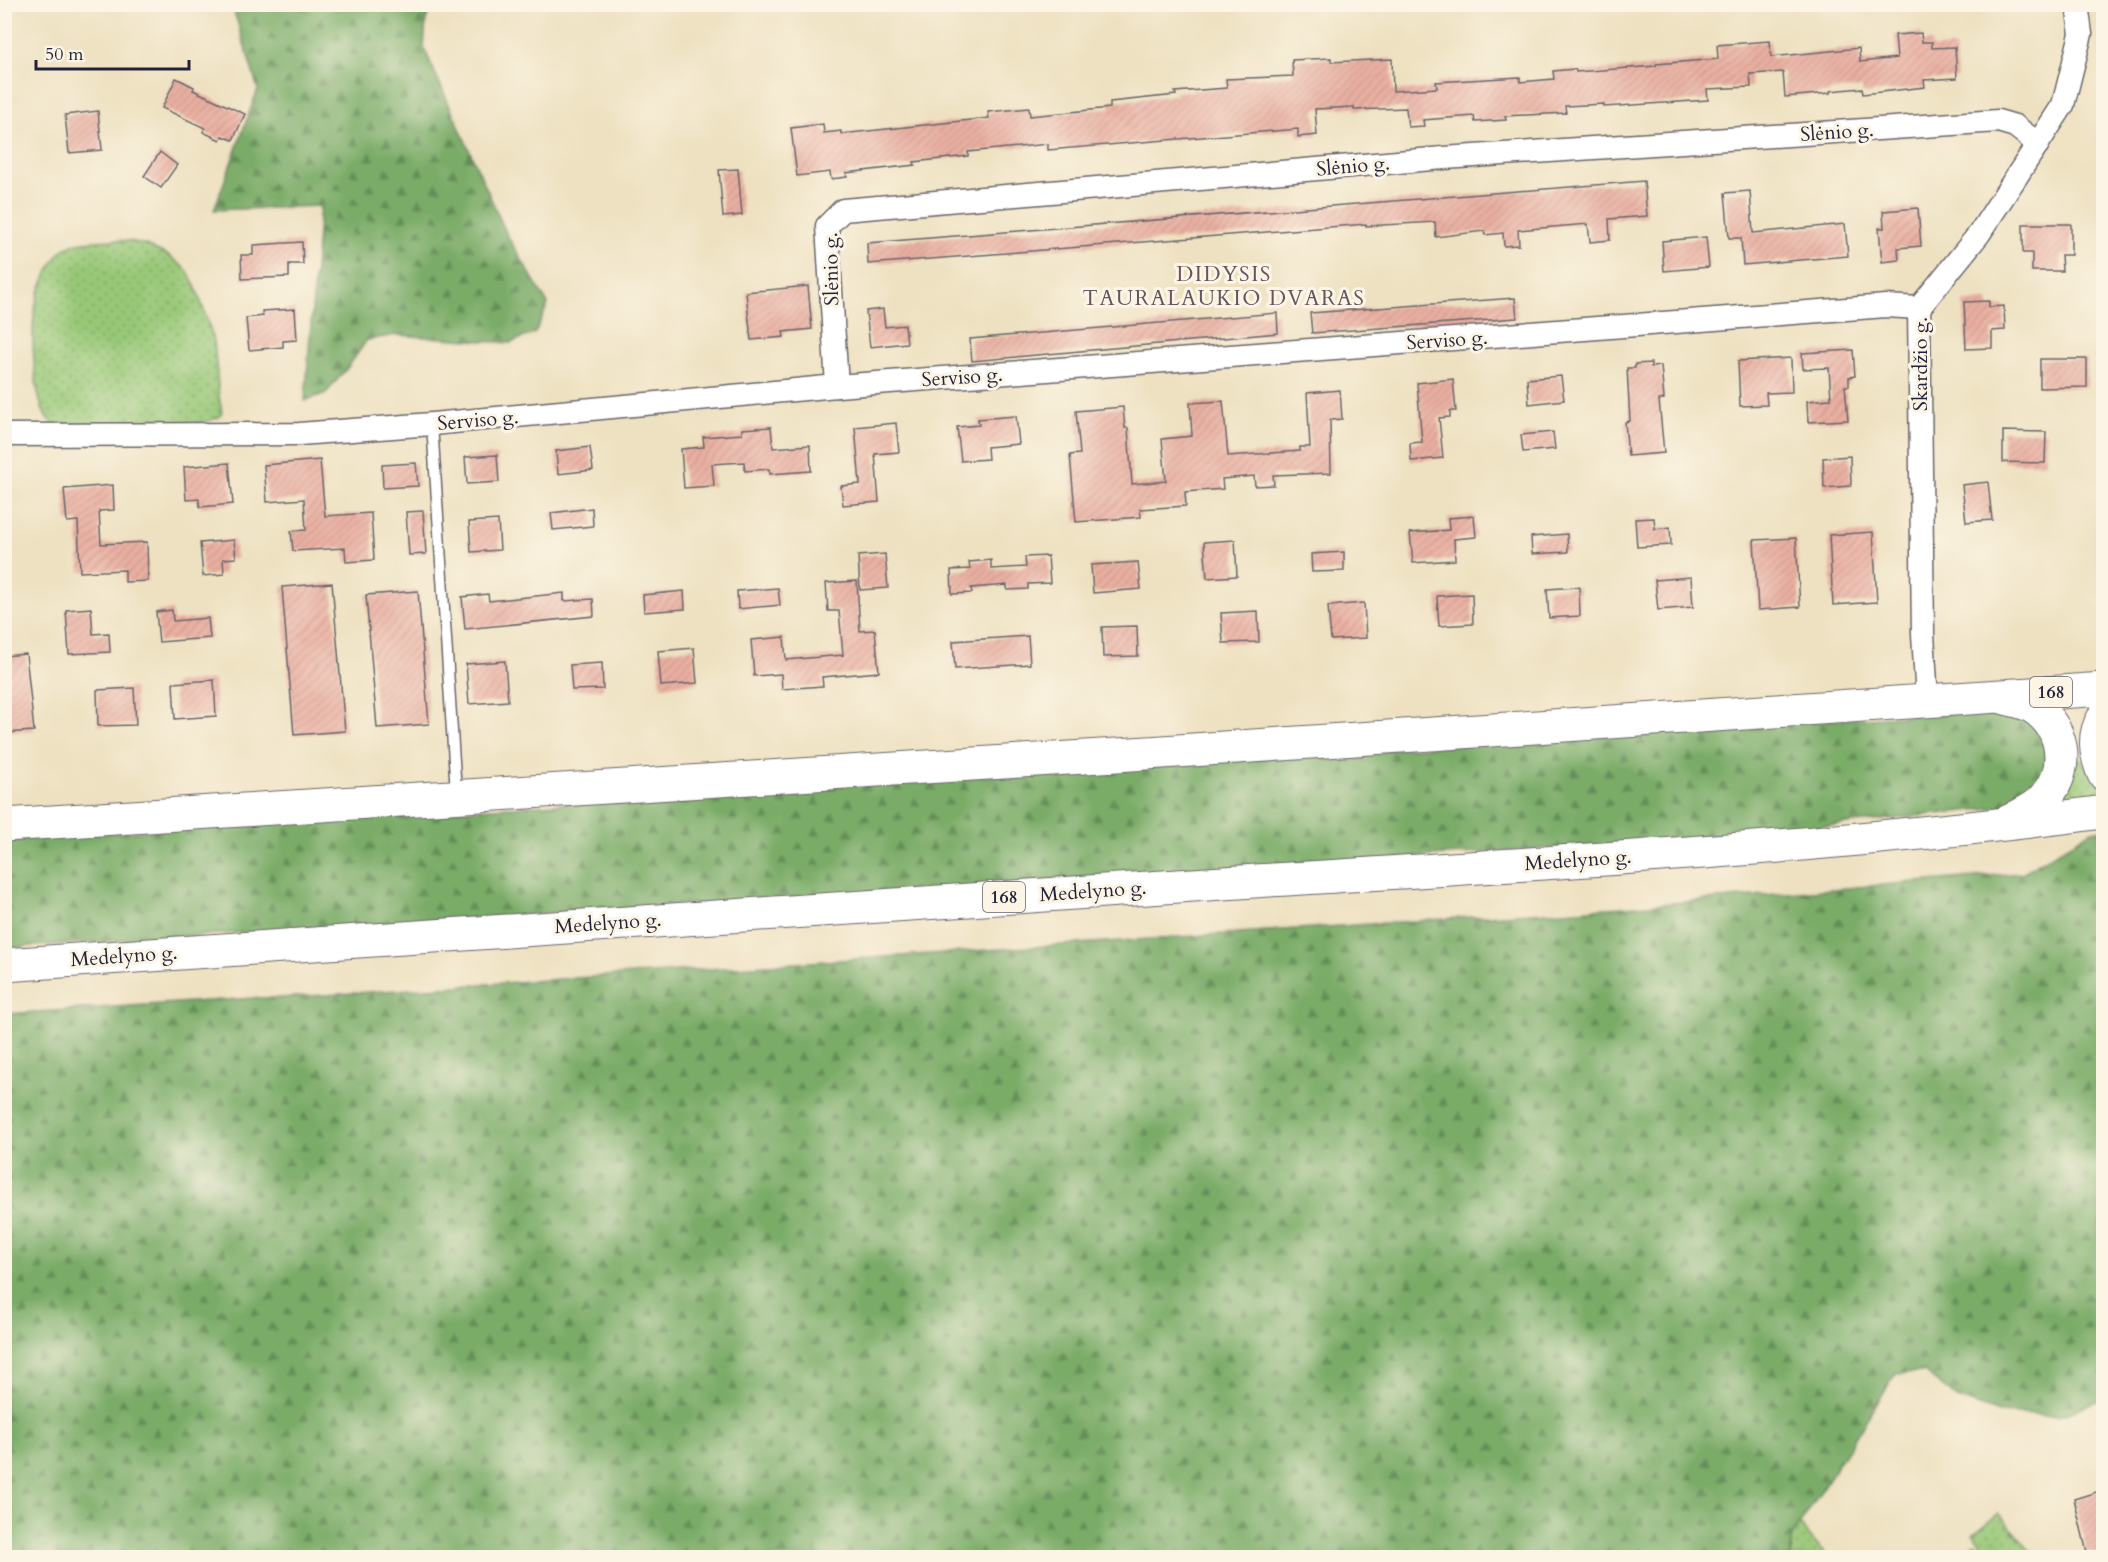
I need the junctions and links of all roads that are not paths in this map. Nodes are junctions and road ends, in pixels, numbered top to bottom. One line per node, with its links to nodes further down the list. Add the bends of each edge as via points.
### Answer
1 (2077, 4): 2 (street, Skardžio g., via 2081,34 2063,105)
2 (2038, 144): 3 (street, Skardžio g., via 1979,234); 4 (street, Slėnio g., via 2015,126 1998,121 1444,158 843,210 827,226)
3 (1919, 308): 4 (street, Serviso g., via 1886,306); 9 (street, Skardžio g.)
4 (837, 386): 5 (street, Serviso g.)
5 (432, 424): 6 (street, Serviso g., via 298,434); 12 (lane)
6 (4, 435)
7 (2103, 689): 8 (main road, 168)
8 (1998, 695): 9 (main road, 168); 15 (main road, via 2032,707 2053,726 2062,750 2058,780 2040,803)
9 (1927, 700): 12 (main road, 168)
10 (2103, 717): 11 (main road, via 2098,726 2096,752)
11 (2103, 774)
12 (456, 796): 14 (main road, 168)
13 (2103, 812): 15 (main road, 168)
14 (4, 825)
15 (2002, 826): 16 (main road, Medelyno g. / 168, via 1715,851)
16 (4, 965)

